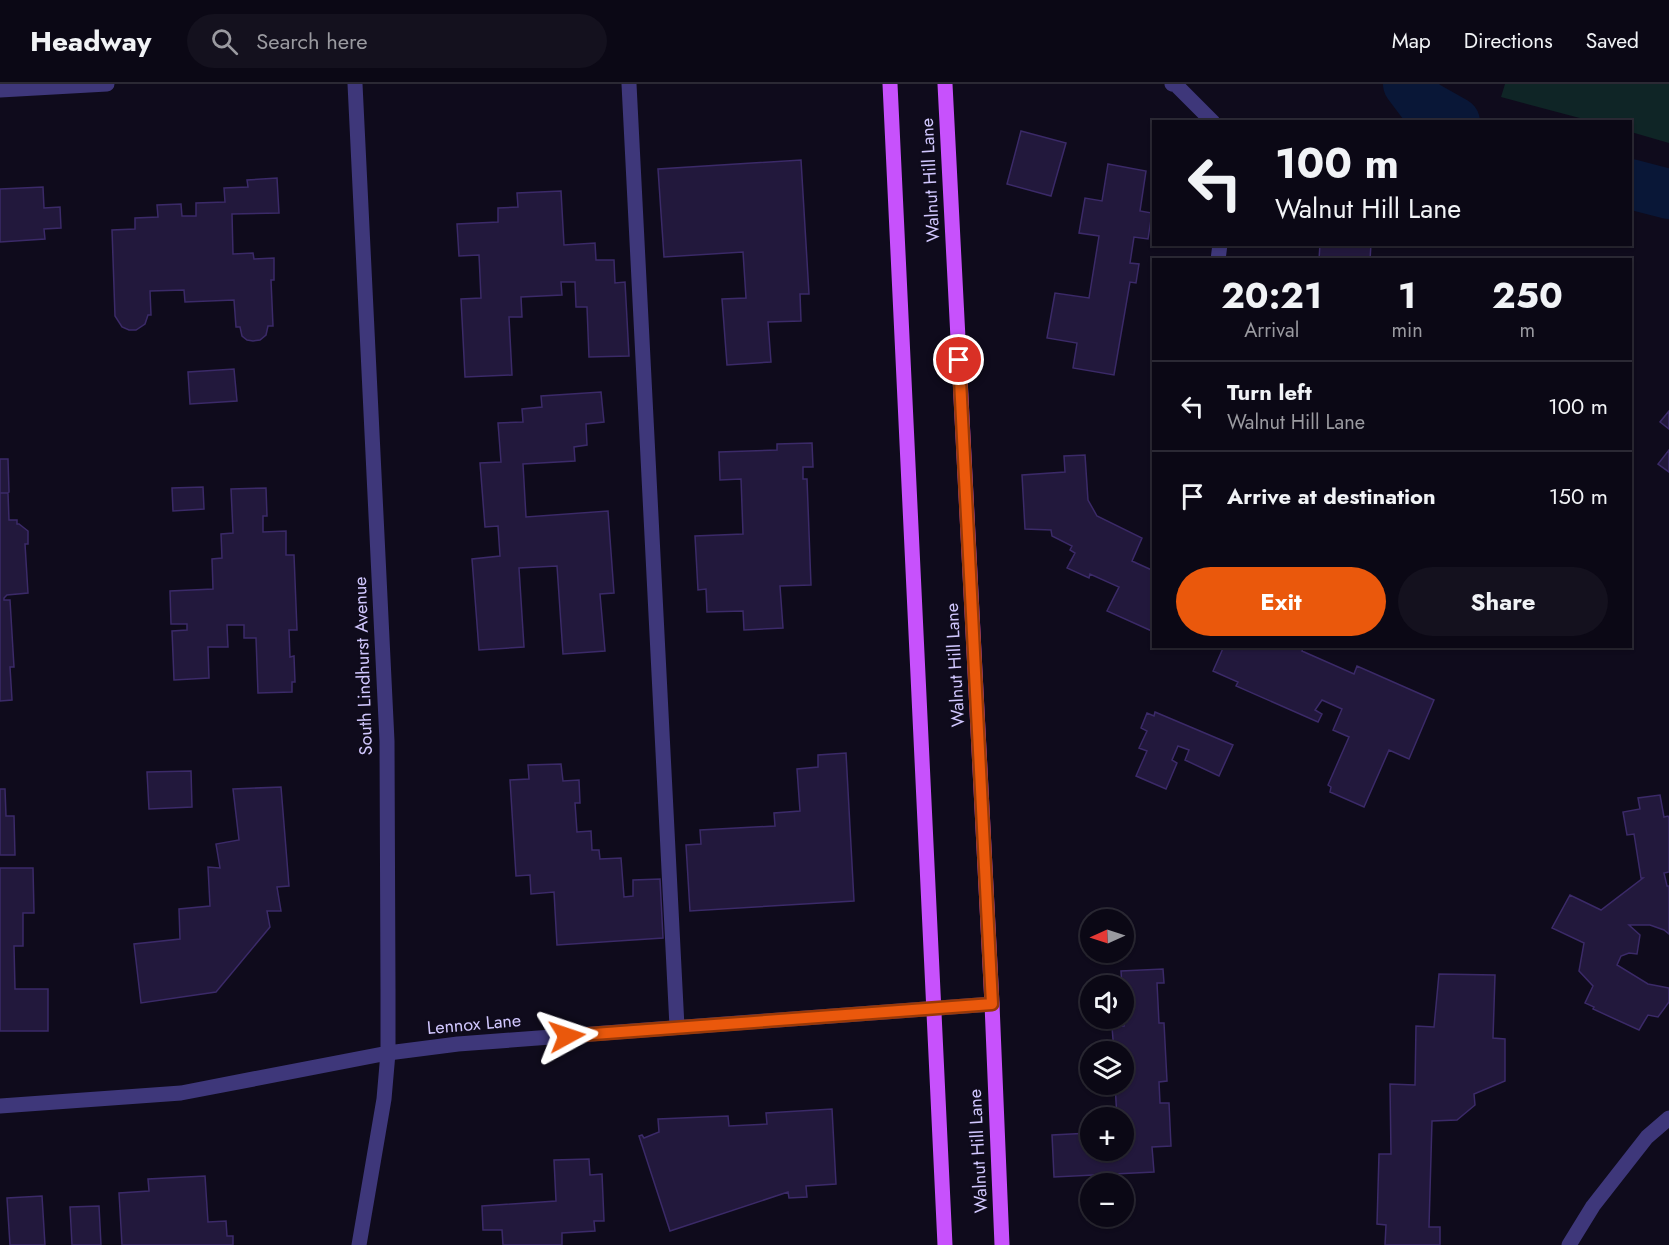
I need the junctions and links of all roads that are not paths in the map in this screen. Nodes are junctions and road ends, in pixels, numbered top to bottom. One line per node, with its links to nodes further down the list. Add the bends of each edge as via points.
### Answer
1 (107, 84): 7 (street)
2 (355, 84): 12 (street, South Lindhurst Avenue, via 387,741)
3 (629, 84): 11 (street)
4 (890, 84): 10 (main road, Walnut Hill Lane)
5 (945, 84): 9 (main road, Walnut Hill Lane)
6 (1172, 84): 8 (street)
7 (0, 90)
8 (1211, 120)
9 (992, 1004): 10 (street, Lennox Lane); 17 (main road, Walnut Hill Lane)
10 (935, 1009): 11 (street, Lennox Lane); 16 (main road, Walnut Hill Lane)
11 (677, 1027): 12 (street, Lennox Lane)
12 (388, 1053): 13 (street, Lennox Lane, via 182,1093); 15 (street, South Lindhurst Avenue)
13 (0, 1106)
14 (1669, 1118): 18 (street, via 1647,1137 1593,1206)
15 (359, 1245)
16 (945, 1245)
17 (1002, 1245)
18 (1569, 1245)

